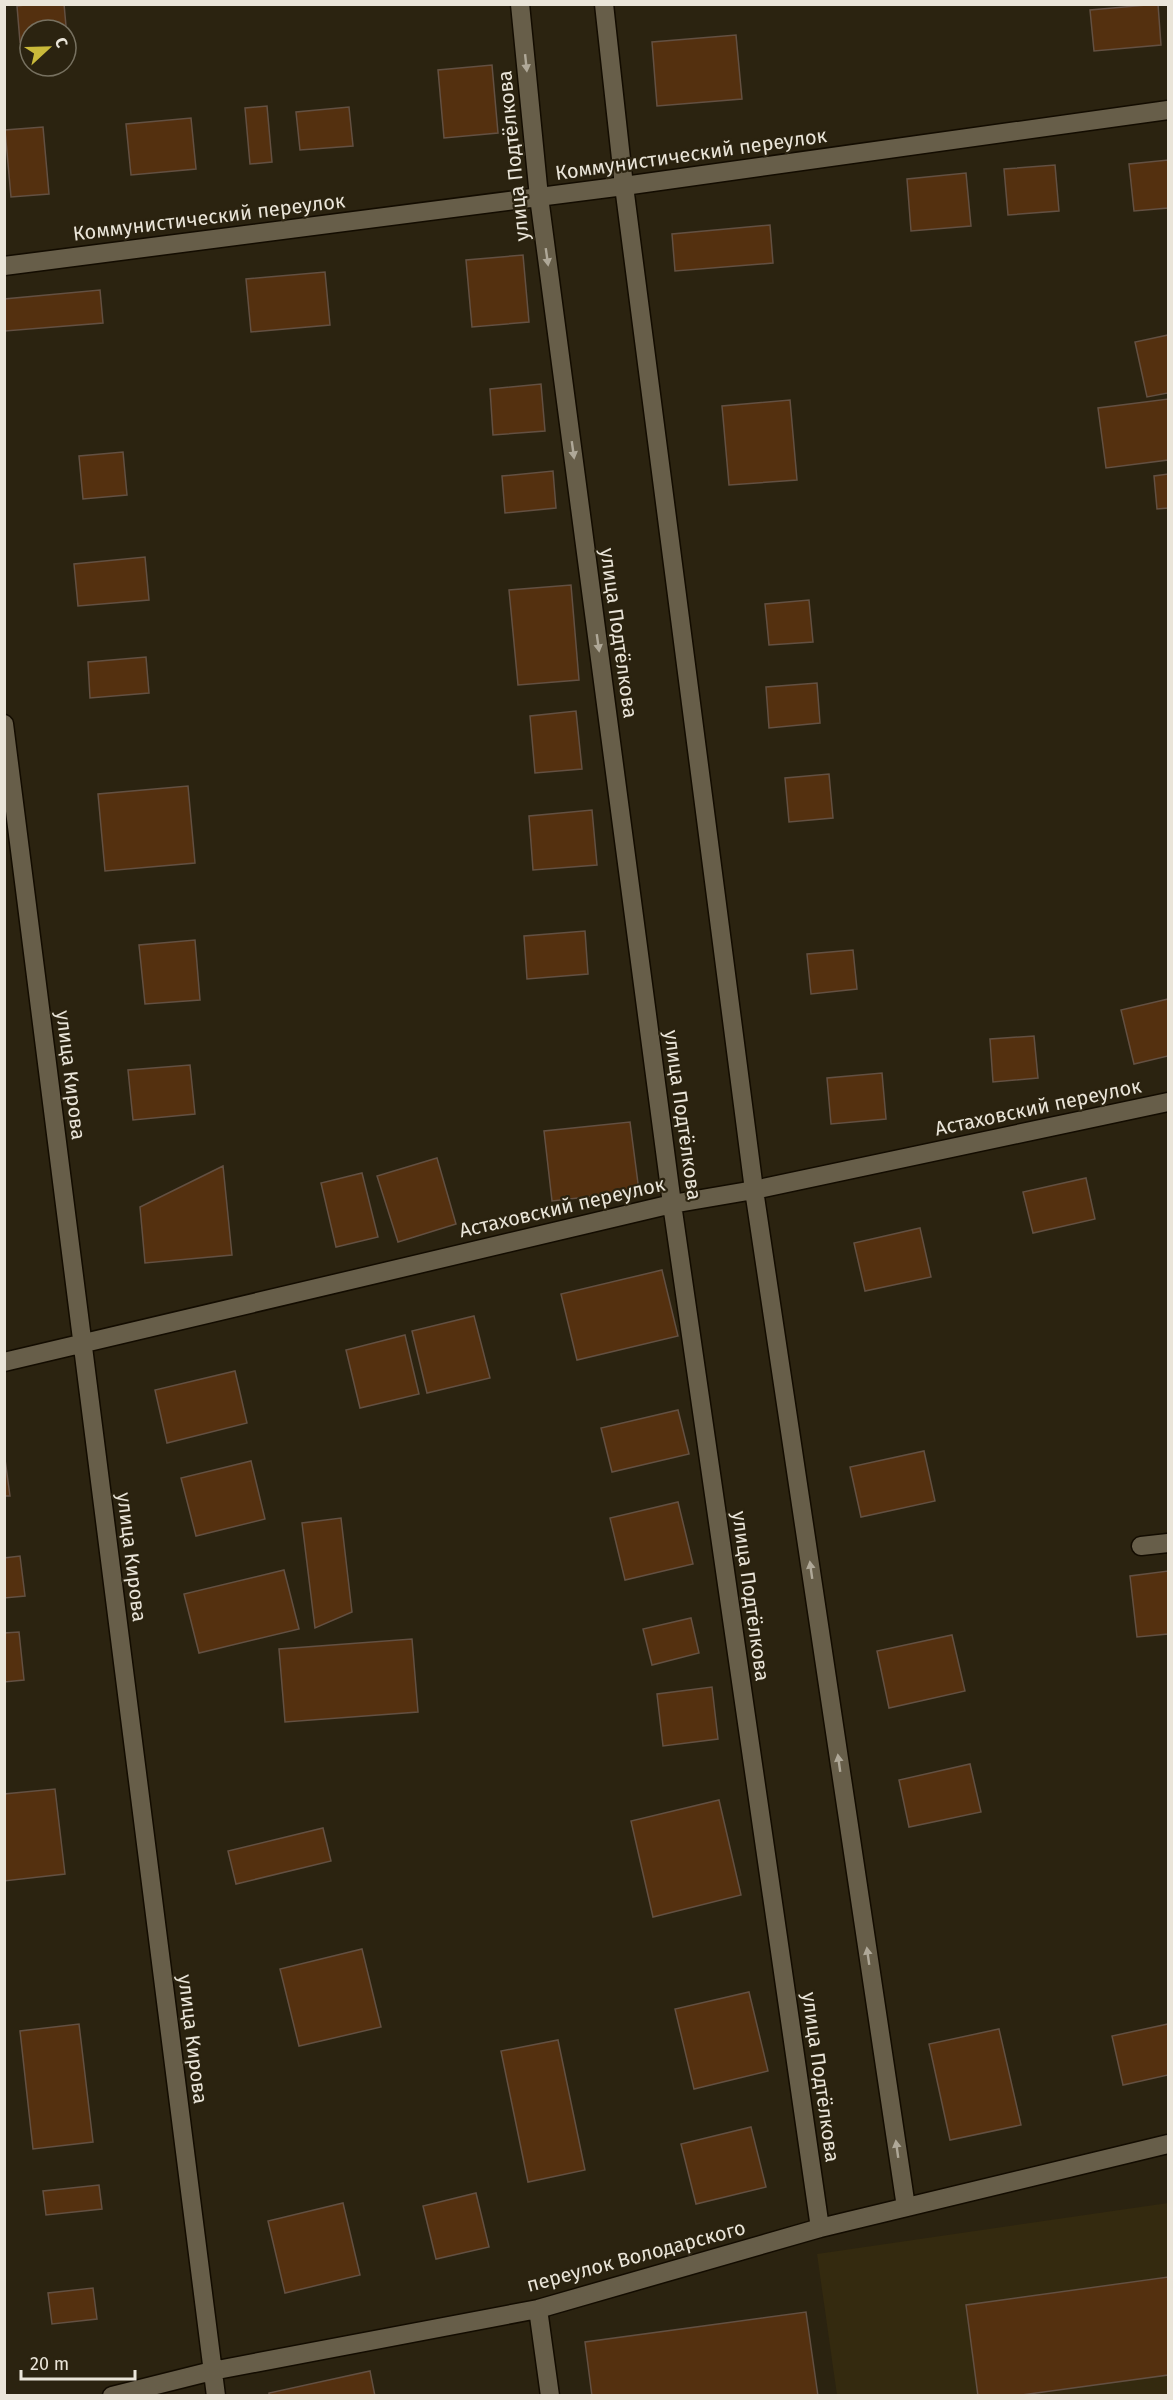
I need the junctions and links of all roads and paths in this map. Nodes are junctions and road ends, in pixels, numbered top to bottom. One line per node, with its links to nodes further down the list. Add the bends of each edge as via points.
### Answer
1 (520, 4): 5 (street, улица Подтёлкова, one-way to 5)
2 (604, 4): 4 (street)
3 (1168, 110): 4 (street, Коммунистический переулок)
4 (624, 186): 5 (street, Коммунистический переулок); 9 (street)
5 (539, 197): 6 (street, Коммунистический переулок); 10 (street, улица Подтёлкова, one-way to 10)
6 (4, 266)
7 (4, 724): 11 (street, улица Кирова)
8 (1168, 1102): 9 (street, Астаховский переулок)
9 (754, 1190): 10 (street, Астаховский переулок); 16 (street, one-way to 9)
10 (672, 1204): 11 (street, Астаховский переулок); 17 (street, улица Подтёлкова)
11 (82, 1344): 12 (street, Астаховский переулок); 19 (street, улица Кирова)
12 (4, 1362)
13 (1168, 1543): 14 (street)
14 (1141, 1546)
15 (1168, 2144): 16 (street, переулок Володарского)
16 (906, 2207): 17 (street, переулок Володарского)
17 (820, 2228): 18 (street, переулок Володарского)
18 (538, 2308): 19 (street, переулок Володарского); 22 (street)
19 (212, 2371): 20 (street, переулок Володарского); 21 (street, улица Кирова)
20 (112, 2396)
21 (216, 2396)
22 (550, 2396)

